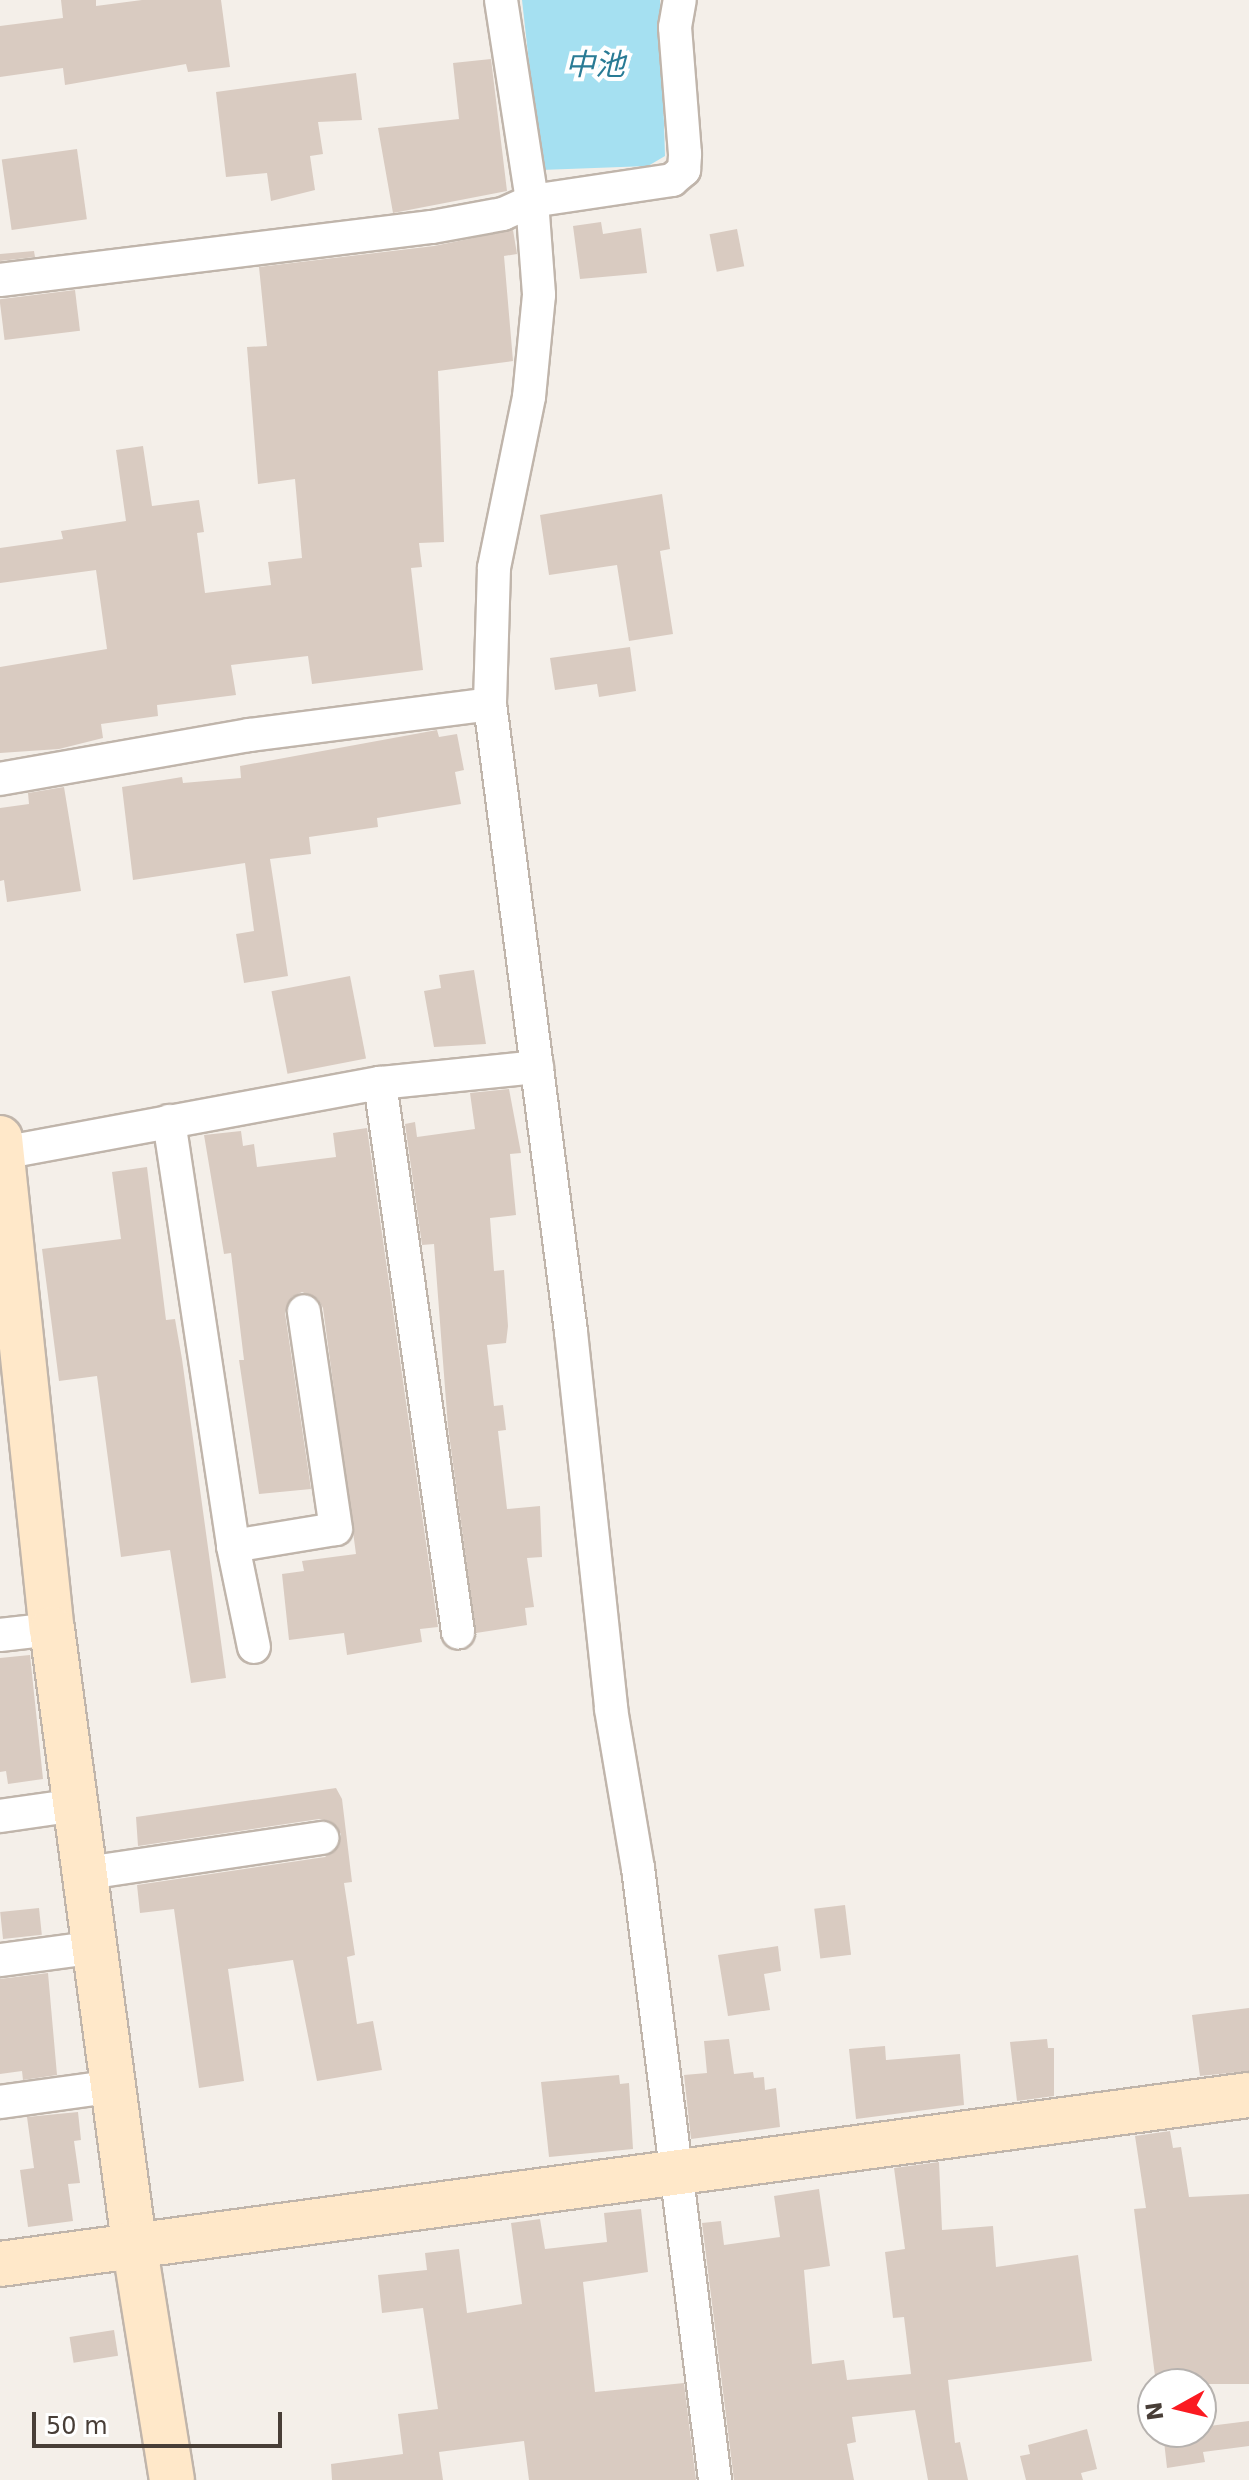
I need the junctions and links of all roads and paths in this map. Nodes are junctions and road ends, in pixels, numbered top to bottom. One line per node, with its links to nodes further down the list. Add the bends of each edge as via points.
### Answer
1 (501, 0): 3 (street)
2 (680, 0): 3 (street, via 675,27 684,170 657,183)
3 (532, 201): 4 (street, via 503,214 432,227); 5 (street, via 537,320 529,397 497,544)
4 (0, 280)
5 (490, 704): 6 (street, via 249,735); 7 (street)
6 (0, 779)
7 (537, 1067): 8 (street); 26 (street, via 611,1709 638,1868)
8 (380, 1083): 9 (street); 14 (street)
9 (169, 1121): 10 (street); 12 (street)
10 (1, 1145): 13 (street)
11 (304, 1311): 12 (street, via 336,1529)
12 (233, 1546): 16 (street)
13 (52, 1629): 15 (street); 17 (street)
14 (458, 1632)
15 (0, 1635)
16 (254, 1647)
17 (76, 1805): 18 (street); 20 (street)
18 (0, 1816)
19 (322, 1838): 20 (street)
20 (87, 1873): 21 (street)
21 (97, 1947): 22 (street); 23 (street)
22 (0, 1960)
23 (115, 2086): 25 (street); 27 (street)
24 (1249, 2095): 26 (street)
25 (0, 2102)
26 (673, 2171): 27 (street); 30 (street)
27 (134, 2243): 28 (street); 29 (street)
28 (0, 2264)
29 (172, 2480)
30 (715, 2480)

